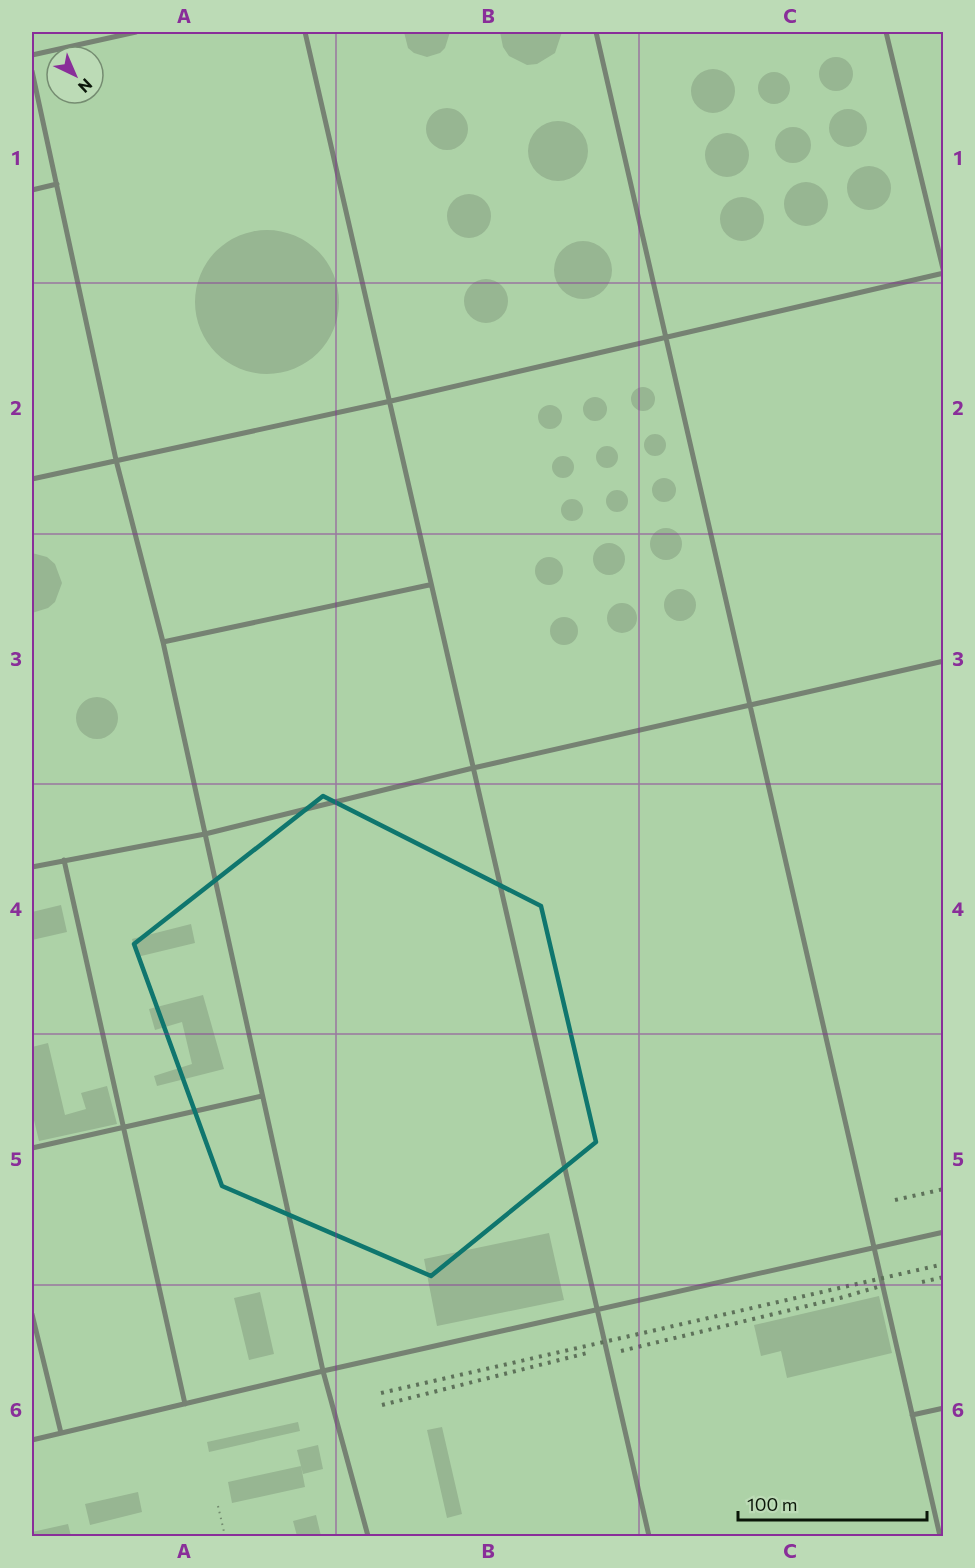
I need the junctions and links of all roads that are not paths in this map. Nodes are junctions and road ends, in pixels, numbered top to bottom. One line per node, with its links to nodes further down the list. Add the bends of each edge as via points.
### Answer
1 (136, 32): 5 (lane)
2 (305, 32): 11 (lane)
3 (596, 32): 10 (lane)
4 (886, 32): 9 (lane)
5 (32, 55)
6 (32, 71): 7 (lane)
7 (57, 184): 8 (lane); 12 (lane)
8 (32, 190)
9 (944, 273): 10 (lane)
10 (668, 338): 11 (lane); 17 (lane)
11 (391, 401): 12 (lane); 14 (lane)
12 (116, 460): 13 (lane); 15 (lane)
13 (32, 478)
14 (429, 585): 15 (lane); 18 (lane)
15 (163, 642): 19 (lane)
16 (944, 661): 17 (lane)
17 (749, 705): 18 (lane); 26 (lane)
18 (473, 768): 19 (lane); 27 (lane)
19 (205, 834): 20 (lane); 22 (lane)
20 (64, 861): 21 (lane); 23 (lane)
21 (32, 867)
22 (262, 1096): 23 (lane); 29 (lane)
23 (124, 1127): 24 (lane); 30 (lane)
24 (32, 1148)
25 (944, 1232): 26 (lane)
26 (874, 1247): 27 (lane); 32 (lane)
27 (596, 1311): 29 (lane); 37 (lane)
28 (32, 1314): 33 (lane)
29 (323, 1371): 30 (lane); 36 (lane)
30 (185, 1404): 33 (lane)
31 (944, 1408): 32 (lane)
32 (912, 1416): 35 (lane)
33 (61, 1433): 34 (lane)
34 (32, 1440)
35 (941, 1526): 38 (lane)
36 (368, 1536)
37 (649, 1536)
38 (940, 1536)

